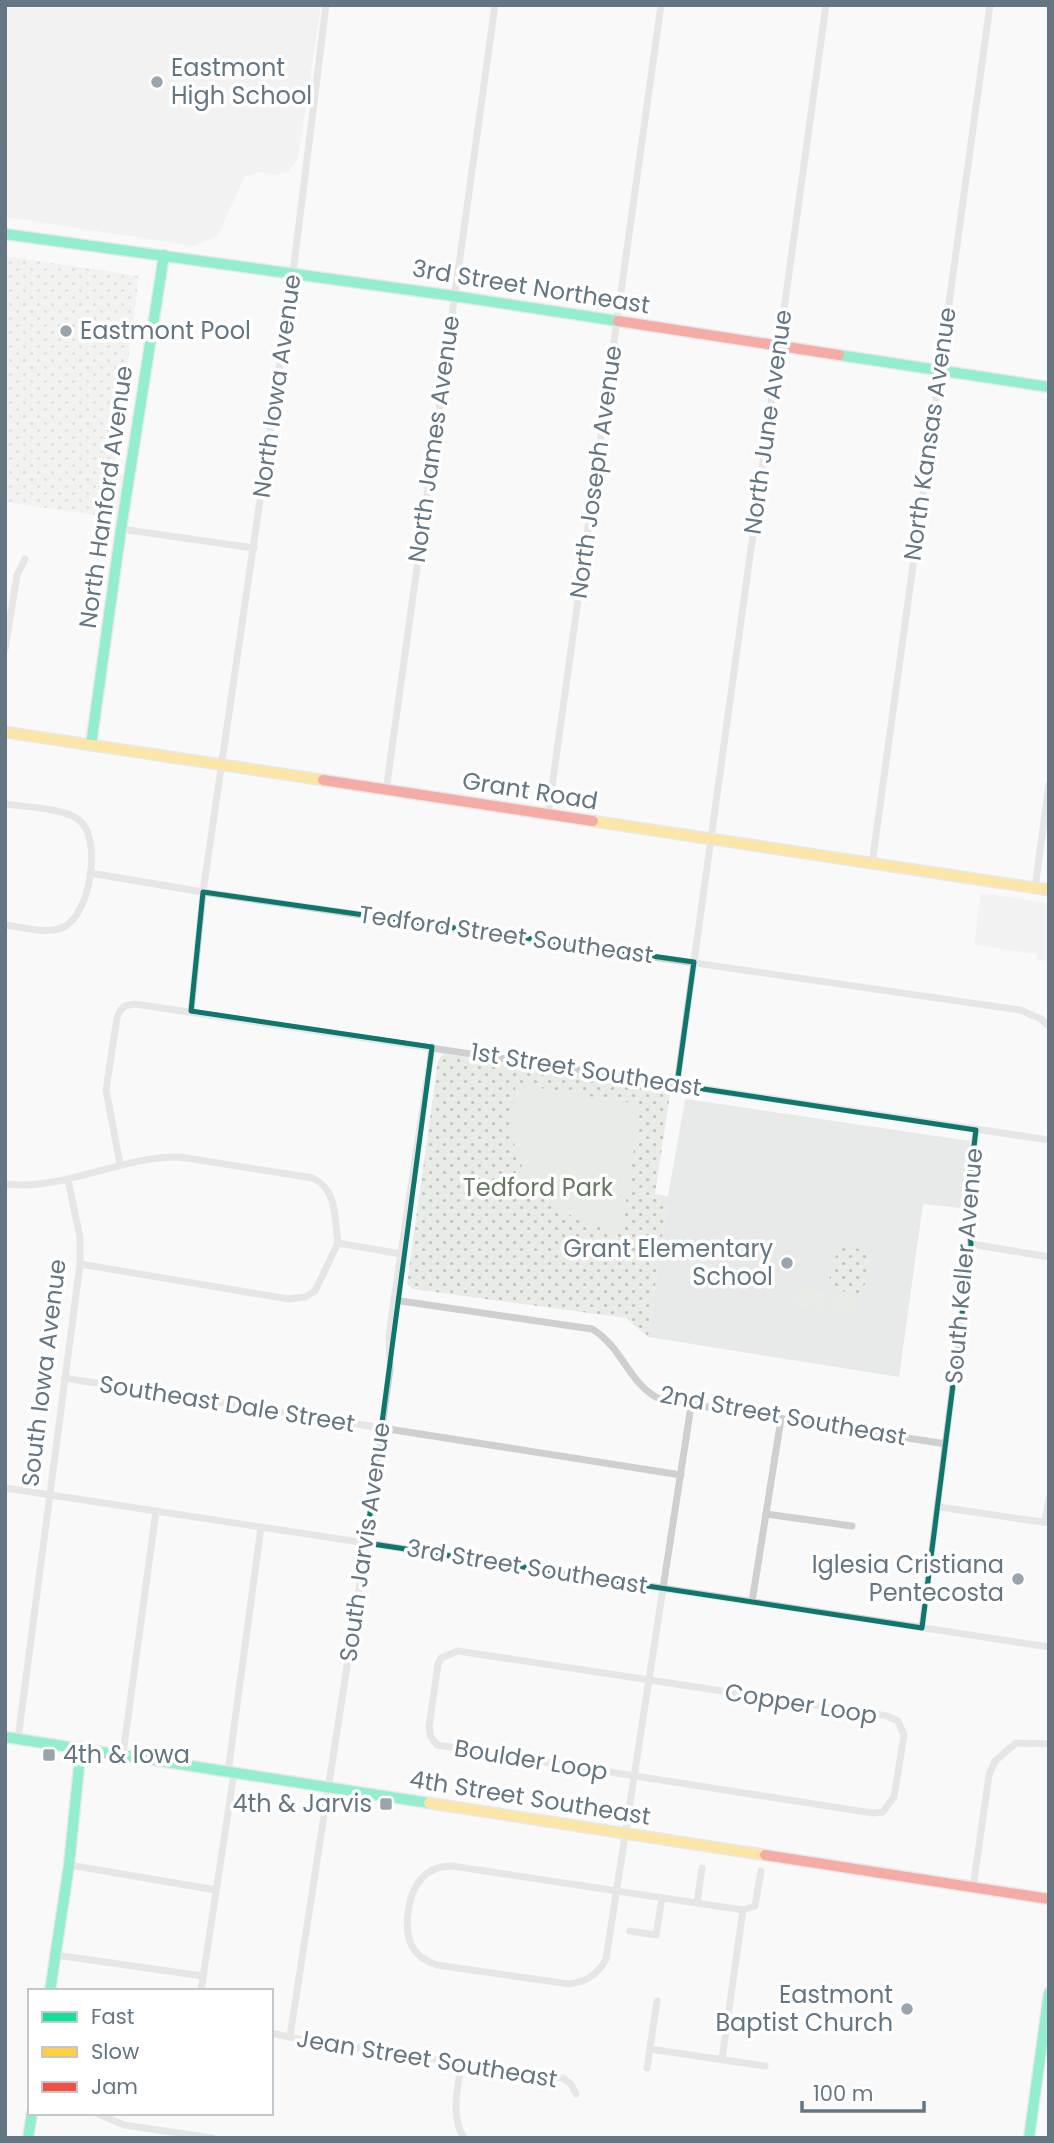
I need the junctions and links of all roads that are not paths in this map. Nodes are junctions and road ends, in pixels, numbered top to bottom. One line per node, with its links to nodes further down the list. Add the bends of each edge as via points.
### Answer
1 (326, 5): 8 (street, North Iowa Avenue)
2 (495, 5): 9 (street, North James Avenue)
3 (662, 5): 10 (street, North Joseph Avenue)
4 (826, 5): 11 (street, North June Avenue)
5 (990, 5): 12 (street, North Kansas Avenue)
6 (5, 234): 7 (street, 3rd Street Northeast)
7 (163, 255): 8 (street, 3rd Street Northeast); 14 (street, North Hanford Avenue)
8 (293, 273): 9 (street, 3rd Street Northeast); 15 (street, North Iowa Avenue)
9 (454, 296): 10 (street, 3rd Street Northeast); 22 (street, North James Avenue)
10 (616, 320): 11 (street, 3rd Street Northeast); 24 (street, North Joseph Avenue)
11 (779, 347): 12 (street, 3rd Street Northeast); 25 (street, North June Avenue)
12 (939, 371): 13 (street, 3rd Street Northeast); 26 (street, North Kansas Avenue)
13 (1049, 387)
14 (121, 529): 15 (street); 19 (street, North Hanford Avenue)
15 (254, 548): 20 (street, North Iowa Avenue)
16 (25, 559): 17 (street, via 17,575)
17 (5, 649)
18 (5, 732): 19 (street, Grant Road)
19 (91, 745): 20 (street, Grant Road)
20 (223, 765): 22 (street, Grant Road); 30 (street)
21 (1049, 784): 28 (street)
22 (386, 790): 24 (street, Grant Road)
23 (5, 804): 27 (street, via 78,819 91,838)
24 (548, 814): 25 (street, Grant Road)
25 (711, 839): 26 (street, Grant Road); 32 (street, North June Avenue)
26 (872, 864): 28 (street, Grant Road)
27 (90, 873): 30 (street, Tedford Street Southeast); 31 (street, via 80,911 67,926 55,931)
28 (1035, 888): 29 (street, Grant Road)
29 (1049, 891)
30 (203, 892): 32 (street, Tedford Street Southeast); 33 (street)
31 (5, 925)
32 (694, 962): 34 (street, Tedford Street Southeast, via 1020,1010); 36 (street, North June Avenue)
33 (191, 1011): 35 (street, 1st Street Southeast); 39 (street, 1st Street Southeast, via 144,1004 119,1010 106,1090)
34 (1049, 1026)
35 (432, 1047): 36 (street, 1st Street Southeast); 44 (street, South Jarvis Avenue)
36 (677, 1085): 37 (street, 1st Street Southeast)
37 (976, 1130): 38 (street, 1st Street Southeast); 43 (street, South Keller Avenue, via 968,1196)
38 (1049, 1140)
39 (120, 1164): 40 (street); 42 (street, via 180,1157 313,1178 331,1193)
40 (68, 1180): 41 (street); 46 (street, South Iowa Avenue, via 80,1237)
41 (5, 1184)
42 (338, 1243): 44 (street); 46 (street, via 316,1291 288,1299)
43 (971, 1244): 45 (street); 52 (street, South Keller Avenue)
44 (401, 1254): 47 (street, South Jarvis Avenue)
45 (1049, 1257)
46 (80, 1264): 48 (street, South Iowa Avenue)
47 (394, 1300): 49 (street, 2nd Street Southeast, via 592,1329 613,1345 635,1380 650,1394); 51 (street, South Jarvis Avenue)
48 (64, 1378): 51 (street, Southeast Dale Street); 55 (street, South Iowa Avenue)
49 (691, 1406): 50 (street, 2nd Street Southeast); 53 (street)
50 (781, 1419): 52 (street, 2nd Street Southeast); 59 (street)
51 (382, 1429): 53 (street, Southeast Dale Street); 63 (street, South Jarvis Avenue)
52 (946, 1444): 57 (street)
53 (681, 1475): 64 (street)
54 (5, 1488): 55 (street, 3rd Street Southeast)
55 (50, 1494): 58 (street, 3rd Street Southeast); 70 (street, South Iowa Avenue)
56 (1049, 1499): 60 (street)
57 (939, 1507): 60 (street); 66 (street)
58 (156, 1511): 62 (street, 3rd Street Southeast); 73 (street)
59 (766, 1514): 61 (street); 65 (street)
60 (1047, 1523)
61 (852, 1526)
62 (261, 1527): 63 (street, 3rd Street Southeast); 74 (street)
63 (366, 1543): 64 (street, 3rd Street Southeast); 76 (street, South Jarvis Avenue)
64 (664, 1588): 65 (street, 3rd Street Southeast); 68 (street)
65 (752, 1602): 66 (street, 3rd Street Southeast)
66 (922, 1628): 67 (street, 3rd Street Southeast)
67 (1049, 1647)
68 (648, 1681): 75 (street); 75 (street, Boulder Loop, via 458,1651 438,1664 429,1727 436,1745); 75 (street, Copper Loop, via 887,1716 898,1721 904,1735 894,1797 883,1812)
69 (5, 1737): 70 (street, 4th Street Southeast)
70 (19, 1739): 72 (street, 4th Street Southeast)
71 (1049, 1744): 81 (street, via 1016,1743 995,1761 989,1775)
72 (81, 1748): 73 (street, 4th Street Southeast); 78 (street)
73 (123, 1754): 74 (street, 4th Street Southeast)
74 (231, 1772): 76 (street, 4th Street Southeast); 82 (street)
75 (633, 1776): 77 (street)
76 (327, 1787): 77 (street, 4th Street Southeast); 96 (street, South Jarvis Avenue)
77 (625, 1834): 81 (street, 4th Street Southeast); 83 (street)
78 (69, 1865): 82 (street); 89 (street)
79 (702, 1868): 86 (street)
80 (761, 1871): 87 (street, via 755,1906)
81 (974, 1888): 85 (street, 4th Street Southeast)
82 (216, 1890): 90 (street)
83 (616, 1892): 83 (street, via 606,1959 595,1974 579,1983 437,1965 419,1956 408,1940 413,1889 425,1874 445,1866); 84 (street)
84 (662, 1898): 86 (street); 88 (street, via 656,1935)
85 (1049, 1899)
86 (696, 1903): 87 (street)
87 (743, 1910): 98 (street)
88 (630, 1931)
89 (56, 1955): 90 (street); 91 (street)
90 (203, 1976): 92 (street)
91 (51, 1989)
92 (201, 1989)
93 (1049, 1993): 110 (street)
94 (657, 2001): 97 (street)
95 (273, 2033): 96 (street, Jean Street Southeast)
96 (290, 2036): 99 (street, Jean Street Southeast)
97 (650, 2049): 98 (street); 101 (street)
98 (722, 2059): 100 (street)
99 (461, 2063): 102 (street, Jean Street Southeast, via 563,2078); 109 (street, via 456,2113)
100 (765, 2066)
101 (647, 2067)
102 (576, 2094)
103 (32, 2115): 106 (street)
104 (101, 2115): 105 (street)
105 (145, 2128): 107 (street); 108 (street)
106 (28, 2138)
107 (143, 2138)
108 (212, 2138)
109 (464, 2138)
110 (1029, 2138)

